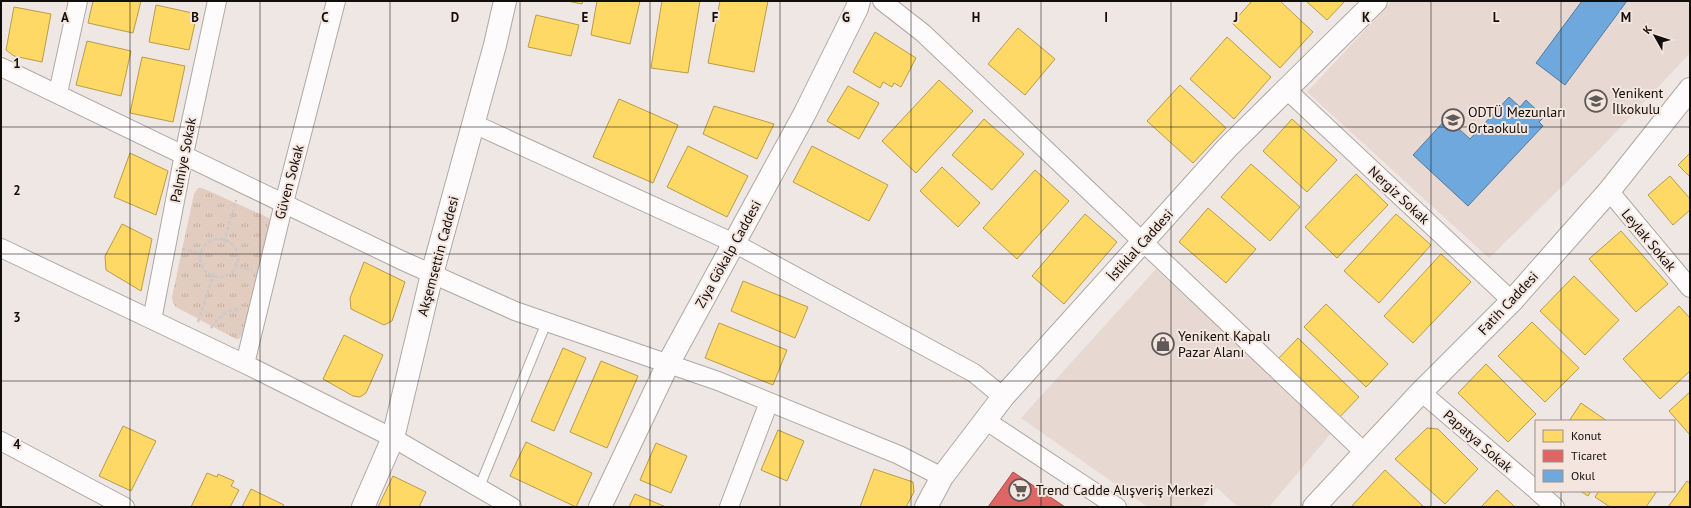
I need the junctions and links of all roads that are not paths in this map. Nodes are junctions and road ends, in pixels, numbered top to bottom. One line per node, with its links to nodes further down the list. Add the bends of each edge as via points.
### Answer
1 (78, 1): 11 (street)
2 (217, 1): 13 (street, Palmiye Sokak)
3 (336, 1): 15 (street, Güven Sokak)
4 (505, 1): 12 (street, Akşemsettin Caddesi)
5 (859, 1): 16 (street, Ziya Gökalp Caddesi, via 805,114)
6 (882, 1): 17 (street, via 923,33)
7 (1376, 1): 9 (street, İstiklal Caddesi)
8 (1, 67): 11 (street)
9 (1286, 89): 17 (street, İstiklal Caddesi, via 1227,148); 21 (street, Nergiz Sokak)
10 (1690, 89): 14 (street, Fatih Caddesi)
11 (58, 93): 13 (street)
12 (474, 124): 16 (street); 19 (street, Akşemsettin Caddesi)
13 (184, 154): 15 (street); 22 (street, Palmiye Sokak)
14 (1609, 192): 20 (street, Leylak Sokak); 21 (street, Fatih Caddesi)
15 (284, 203): 19 (street); 24 (street, Güven Sokak)
16 (734, 243): 25 (street, Ziya Gökalp Caddesi); 27 (street, via 974,373)
17 (1143, 243): 27 (street, İstiklal Caddesi); 32 (street)
18 (1, 248): 22 (street)
19 (432, 274): 23 (street); 30 (street, Akşemsettin Caddesi)
20 (1690, 288)
21 (1512, 301): 26 (street, Fatih Caddesi)
22 (152, 320): 24 (street)
23 (547, 322): 25 (street); 34 (lane)
24 (245, 364): 30 (street)
25 (668, 364): 28 (street); 40 (street, Ziya Gökalp Caddesi)
26 (1421, 392): 32 (street, Fatih Caddesi); 35 (street, Papatya Sokak)
27 (1003, 397): 29 (street, İstiklal Caddesi)
28 (769, 402): 33 (street, via 899,455); 41 (street)
29 (985, 420): 33 (street, İstiklal Caddesi); 43 (street)
30 (393, 438): 34 (street); 38 (street, Akşemsettin Caddesi)
31 (1, 441): 37 (street)
32 (1365, 453): 44 (street, Fatih Caddesi)
33 (942, 478): 42 (street, İstiklal Caddesi)
34 (479, 488): 39 (street)
35 (1535, 490)
36 (1537, 492): 45 (street, Papatya Sokak)
37 (124, 507)
38 (362, 507)
39 (512, 507)
40 (600, 507)
41 (729, 507)
42 (926, 507)
43 (1117, 507)
44 (1314, 507)
45 (1555, 507)

